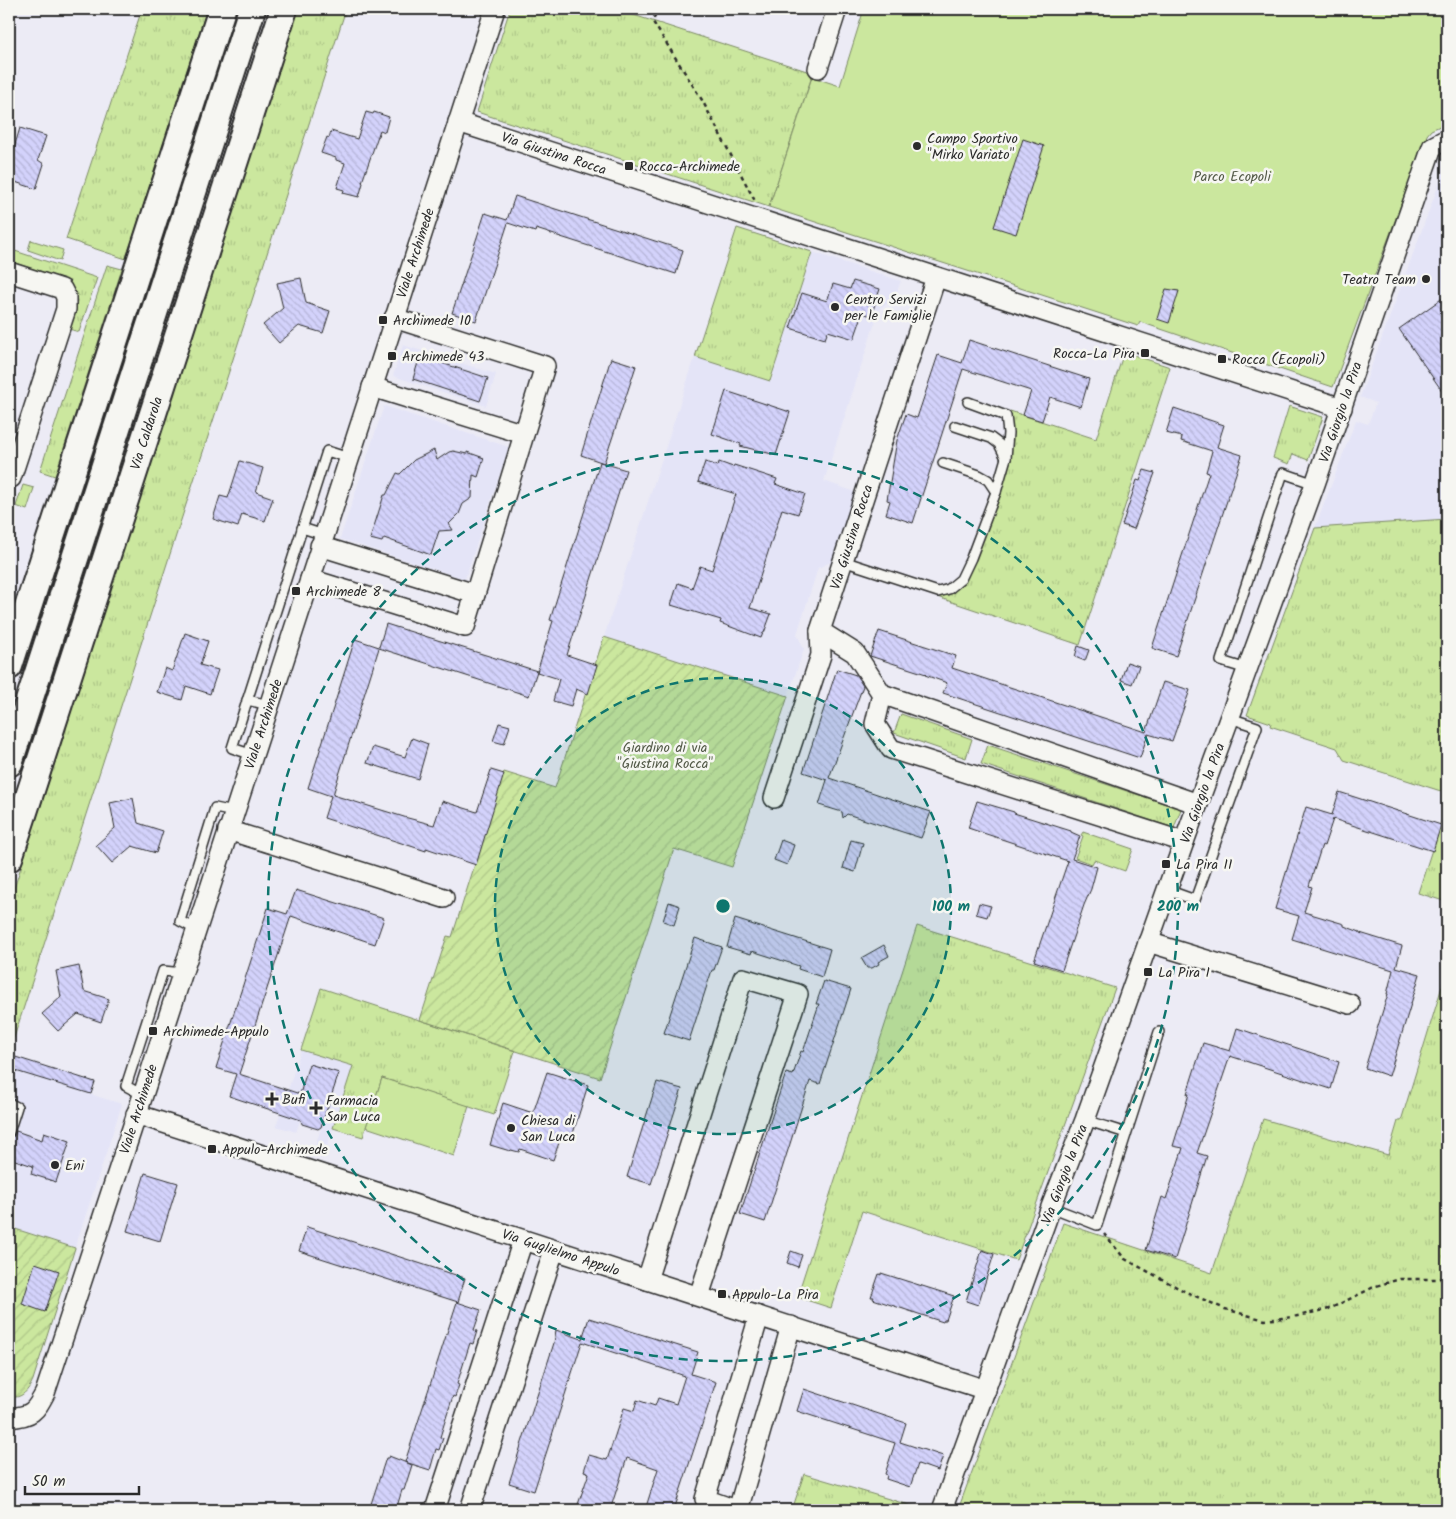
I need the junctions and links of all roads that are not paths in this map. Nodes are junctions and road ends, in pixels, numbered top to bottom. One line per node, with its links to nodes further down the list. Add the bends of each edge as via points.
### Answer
1 (222, 9): 29 (street)
2 (252, 9): 36 (street)
3 (284, 9): 42 (street, Via Caldarola)
4 (495, 9): 7 (street, Viale Archimede)
5 (837, 9): 6 (street)
6 (818, 68)
7 (458, 122): 10 (street, Via Giustina Rocca); 11 (street, Viale Archimede)
8 (1447, 139): 14 (street, Via Giorgio la Pira, via 1432,146)
9 (9, 272): 20 (street, via 62,289 66,297 66,309)
10 (936, 277): 14 (street, Via Giustina Rocca); 25 (street, Via Giustina Rocca)
11 (394, 318): 12 (street, Viale Archimede); 16 (street, via 545,366)
12 (372, 387): 16 (street); 17 (street, Viale Archimede)
13 (968, 402): 18 (lane, via 1006,416)
14 (1342, 408): 21 (street, Via Giorgio la Pira)
15 (955, 426): 18 (lane, via 991,438 999,444)
16 (524, 434): 27 (street)
17 (349, 458): 23 (lane, via 327,451); 24 (street, Viale Archimede)
18 (1006, 458): 22 (lane)
19 (943, 463): 22 (lane, via 979,475 988,480)
20 (11, 478)
21 (1315, 484): 30 (street, Via Giorgio la Pira); 30 (lane, via 1283,473 1221,661)
22 (996, 492): 25 (lane, via 972,558 961,579 949,589 938,592)
23 (302, 528): 24 (lane); 32 (lane)
24 (322, 541): 26 (street, Viale Archimede); 27 (street)
25 (843, 561): 28 (street, Via Giustina Rocca)
26 (310, 579): 27 (street, via 465,627); 33 (street, Viale Archimede)
27 (475, 594)
28 (820, 631): 31 (street, via 855,653); 37 (street, Via Giustina Rocca, via 822,655)
29 (9, 666)
30 (1247, 669): 34 (street, Via Giorgio la Pira)
31 (882, 694): 38 (street); 41 (street, via 875,724 891,749)
32 (247, 700): 33 (lane); 35 (lane, via 232,748)
33 (269, 705): 35 (street, Viale Archimede)
34 (1230, 718): 38 (street, Via Giorgio la Pira); 43 (lane, via 1256,727 1195,900)
35 (253, 755): 39 (street, Viale Archimede)
36 (9, 763)
37 (774, 798)
38 (1198, 804): 41 (street, Via Giorgio la Pira)
39 (234, 812): 40 (street, Viale Archimede); 45 (lane, via 215,808 180,921)
40 (228, 830): 44 (street); 45 (street, Viale Archimede)
41 (1184, 842): 43 (street, Via Giorgio la Pira)
42 (9, 858)
43 (1167, 890): 46 (street, Via Giorgio la Pira)
44 (444, 898)
45 (196, 930): 50 (street, Viale Archimede)
46 (1148, 942): 47 (street); 51 (street, Via Giorgio la Pira)
47 (1350, 1004)
48 (1158, 1032): 53 (lane)
49 (9, 1103): 52 (lane, via 17,1107)
50 (136, 1114): 55 (street, Via Guglielmo Appulo); 62 (street, Viale Archimede, via 45,1393 36,1409 22,1417)
51 (1085, 1120): 53 (lane); 54 (street, Via Giorgio la Pira)
52 (9, 1132)
53 (1126, 1133): 54 (lane, via 1097,1226)
54 (1051, 1207): 61 (street, Via Giorgio la Pira)
55 (524, 1240): 56 (street, Via Guglielmo Appulo); 63 (street)
56 (554, 1250): 57 (street, Via Guglielmo Appulo); 64 (street)
57 (647, 1280): 58 (street, Via Guglielmo Appulo); 58 (street, via 743,978 798,994)
58 (699, 1296): 59 (street, Via Guglielmo Appulo)
59 (759, 1316): 60 (street, Via Guglielmo Appulo); 65 (street, via 705,1500)
60 (791, 1326): 61 (street, Via Guglielmo Appulo); 65 (street)
61 (986, 1390): 66 (street, Via Giorgio la Pira)
62 (9, 1418)
63 (435, 1510)
64 (470, 1510)
65 (737, 1510)
66 (942, 1510)

